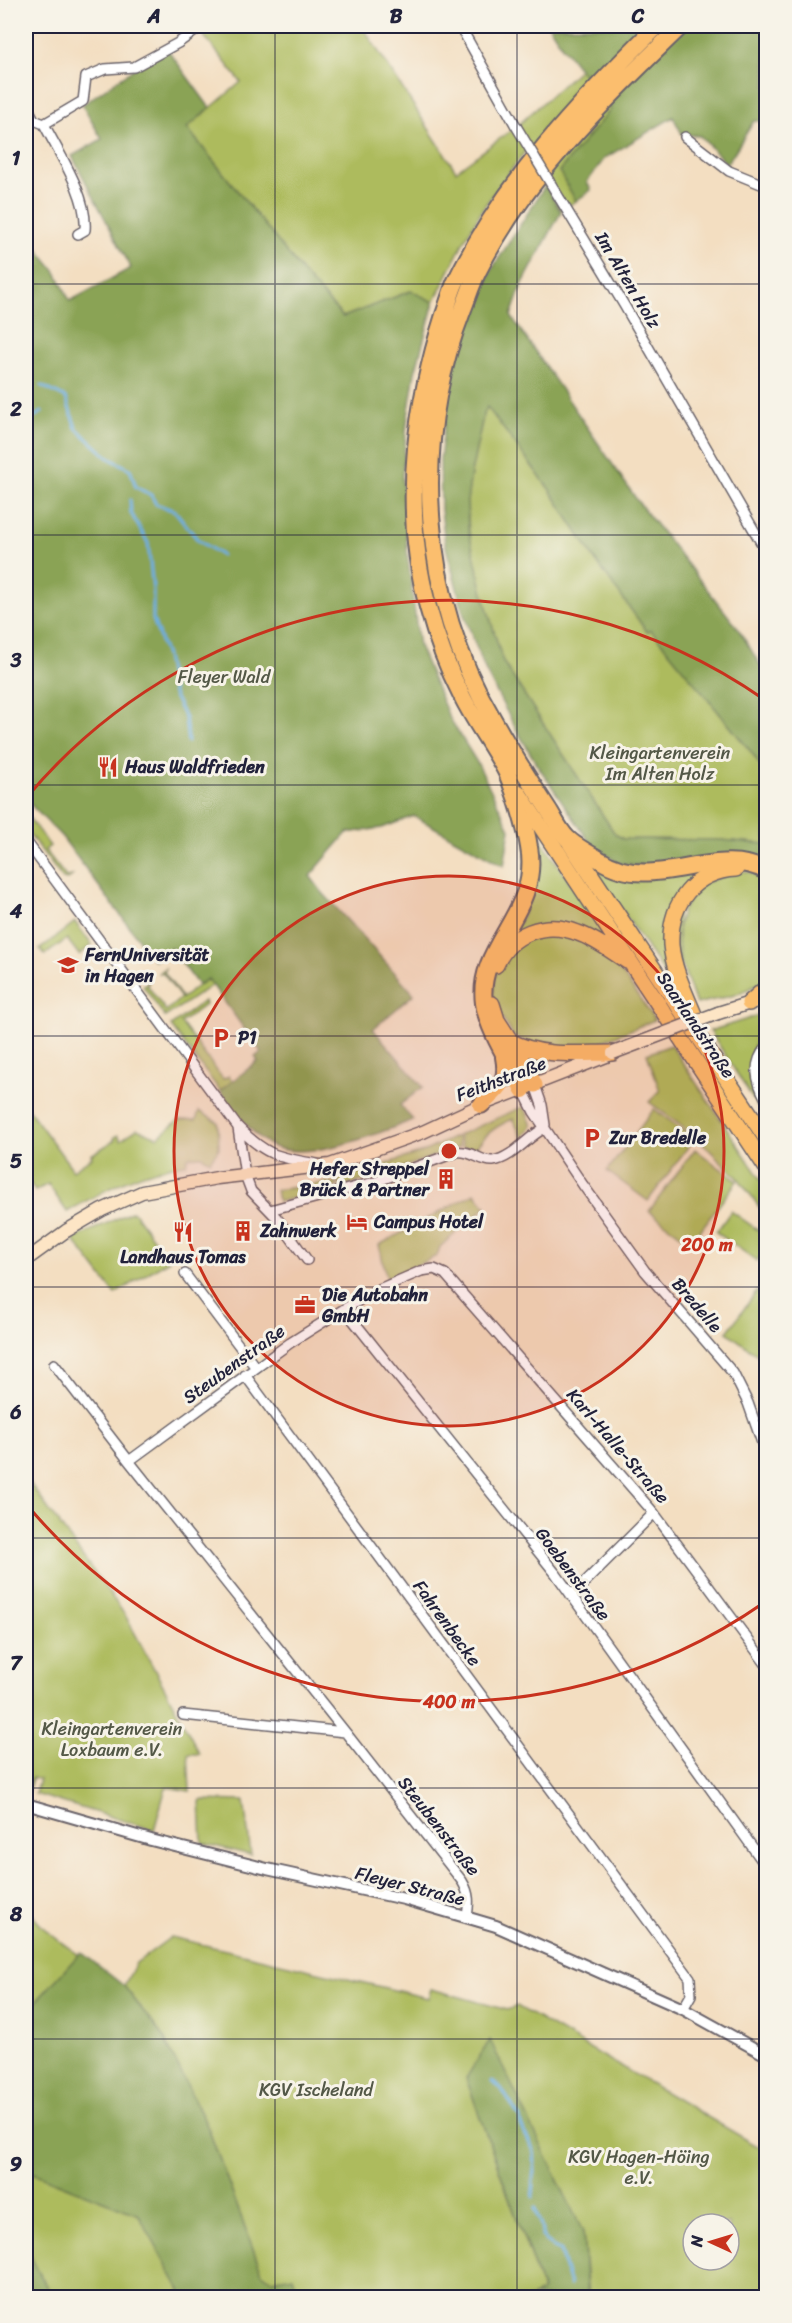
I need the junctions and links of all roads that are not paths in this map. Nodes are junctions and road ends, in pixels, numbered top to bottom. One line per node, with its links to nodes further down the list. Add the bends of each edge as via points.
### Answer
1 (202, 26): 6 (street, via 134,67 105,69 86,77 83,101)
2 (460, 26): 10 (street, Im Alten Holz, bridge)
3 (657, 26): 11 (highway, via 567,119 506,196 480,237 455,284 434,348 419,414 412,483 415,533 427,606 460,694)
4 (681, 26): 12 (highway, via 603,102 559,152 502,230 478,272 453,336 437,396 429,478 443,597 477,693)
5 (26, 104): 6 (street, via 34,120)
6 (44, 124): 9 (street, via 81,199 86,222 85,230)
7 (685, 137): 8 (street, via 729,171)
8 (766, 186)
9 (78, 234)
10 (766, 551)
11 (507, 774): 15 (highway, Saarlandstraße); 19 (highway, via 529,848 530,873 520,908 485,976 484,1004 491,1023)
12 (567, 838): 14 (highway, via 615,869 641,874 729,863 745,864); 22 (highway)
13 (26, 841): 26 (street)
14 (766, 873): 22 (highway, via 739,868 708,874 688,891 675,911 671,947)
15 (633, 964): 19 (highway, via 571,930 545,928 525,933 502,953 492,978 493,1009); 30 (highway, Saarlandstraße)
16 (766, 988): 18 (highway)
17 (766, 998): 18 (main road, Feithstraße)
18 (749, 1003): 21 (main road, Feithstraße, bridge)
19 (506, 1044): 21 (highway, via 541,1053); 23 (highway); 25 (highway, via 505,1080)
20 (766, 1047): 24 (street, via 757,1067 757,1082)
21 (613, 1053): 23 (main road, Feithstraße)
22 (710, 1053): 28 (highway, Saarlandstraße)
23 (529, 1087): 25 (main road, Feithstraße); 27 (street, Bredelle, via 534,1112)
24 (766, 1099)
25 (482, 1105): 29 (main road, Feithstraße, via 413,1136)
26 (237, 1126): 29 (street, via 266,1152); 31 (street)
27 (545, 1128): 32 (street, via 502,1158 488,1161 468,1152 457,1152 378,1181); 41 (street, Bredelle, via 645,1271 733,1373)
28 (766, 1138)
29 (325, 1166): 31 (main road, Feithstraße)
30 (766, 1167)
31 (245, 1175): 32 (street, via 251,1191); 33 (main road, Feithstraße, via 163,1187 132,1196 66,1231)
32 (270, 1210): 34 (street)
33 (26, 1260)
34 (307, 1260)
35 (428, 1270): 37 (street, Steubenstraße, via 377,1290); 43 (street, Karl-Halle-Straße, via 445,1274)
36 (185, 1274): 39 (street)
37 (344, 1309): 39 (street, Steubenstraße); 44 (street, Goebenstraße)
38 (54, 1364): 42 (street, Steubenstraße)
39 (256, 1368): 40 (street, Steubenstraße)
40 (245, 1375): 42 (street, Steubenstraße); 51 (street, Fahrenbecke, via 690,1978 691,1995)
41 (766, 1454)
42 (129, 1461): 47 (street, Steubenstraße)
43 (654, 1513): 44 (street); 45 (street, Karl-Halle-Straße)
44 (571, 1596): 49 (street, Goebenstraße)
45 (766, 1664)
46 (183, 1715): 47 (street)
47 (345, 1732): 50 (street, Steubenstraße, via 468,1890)
48 (26, 1804): 50 (street, Fleyer Straße, via 189,1850)
49 (766, 1866)
50 (467, 1917): 51 (street, Fleyer Straße, via 546,1947)
51 (683, 2009): 52 (street, Fleyer Straße)
52 (766, 2055)

